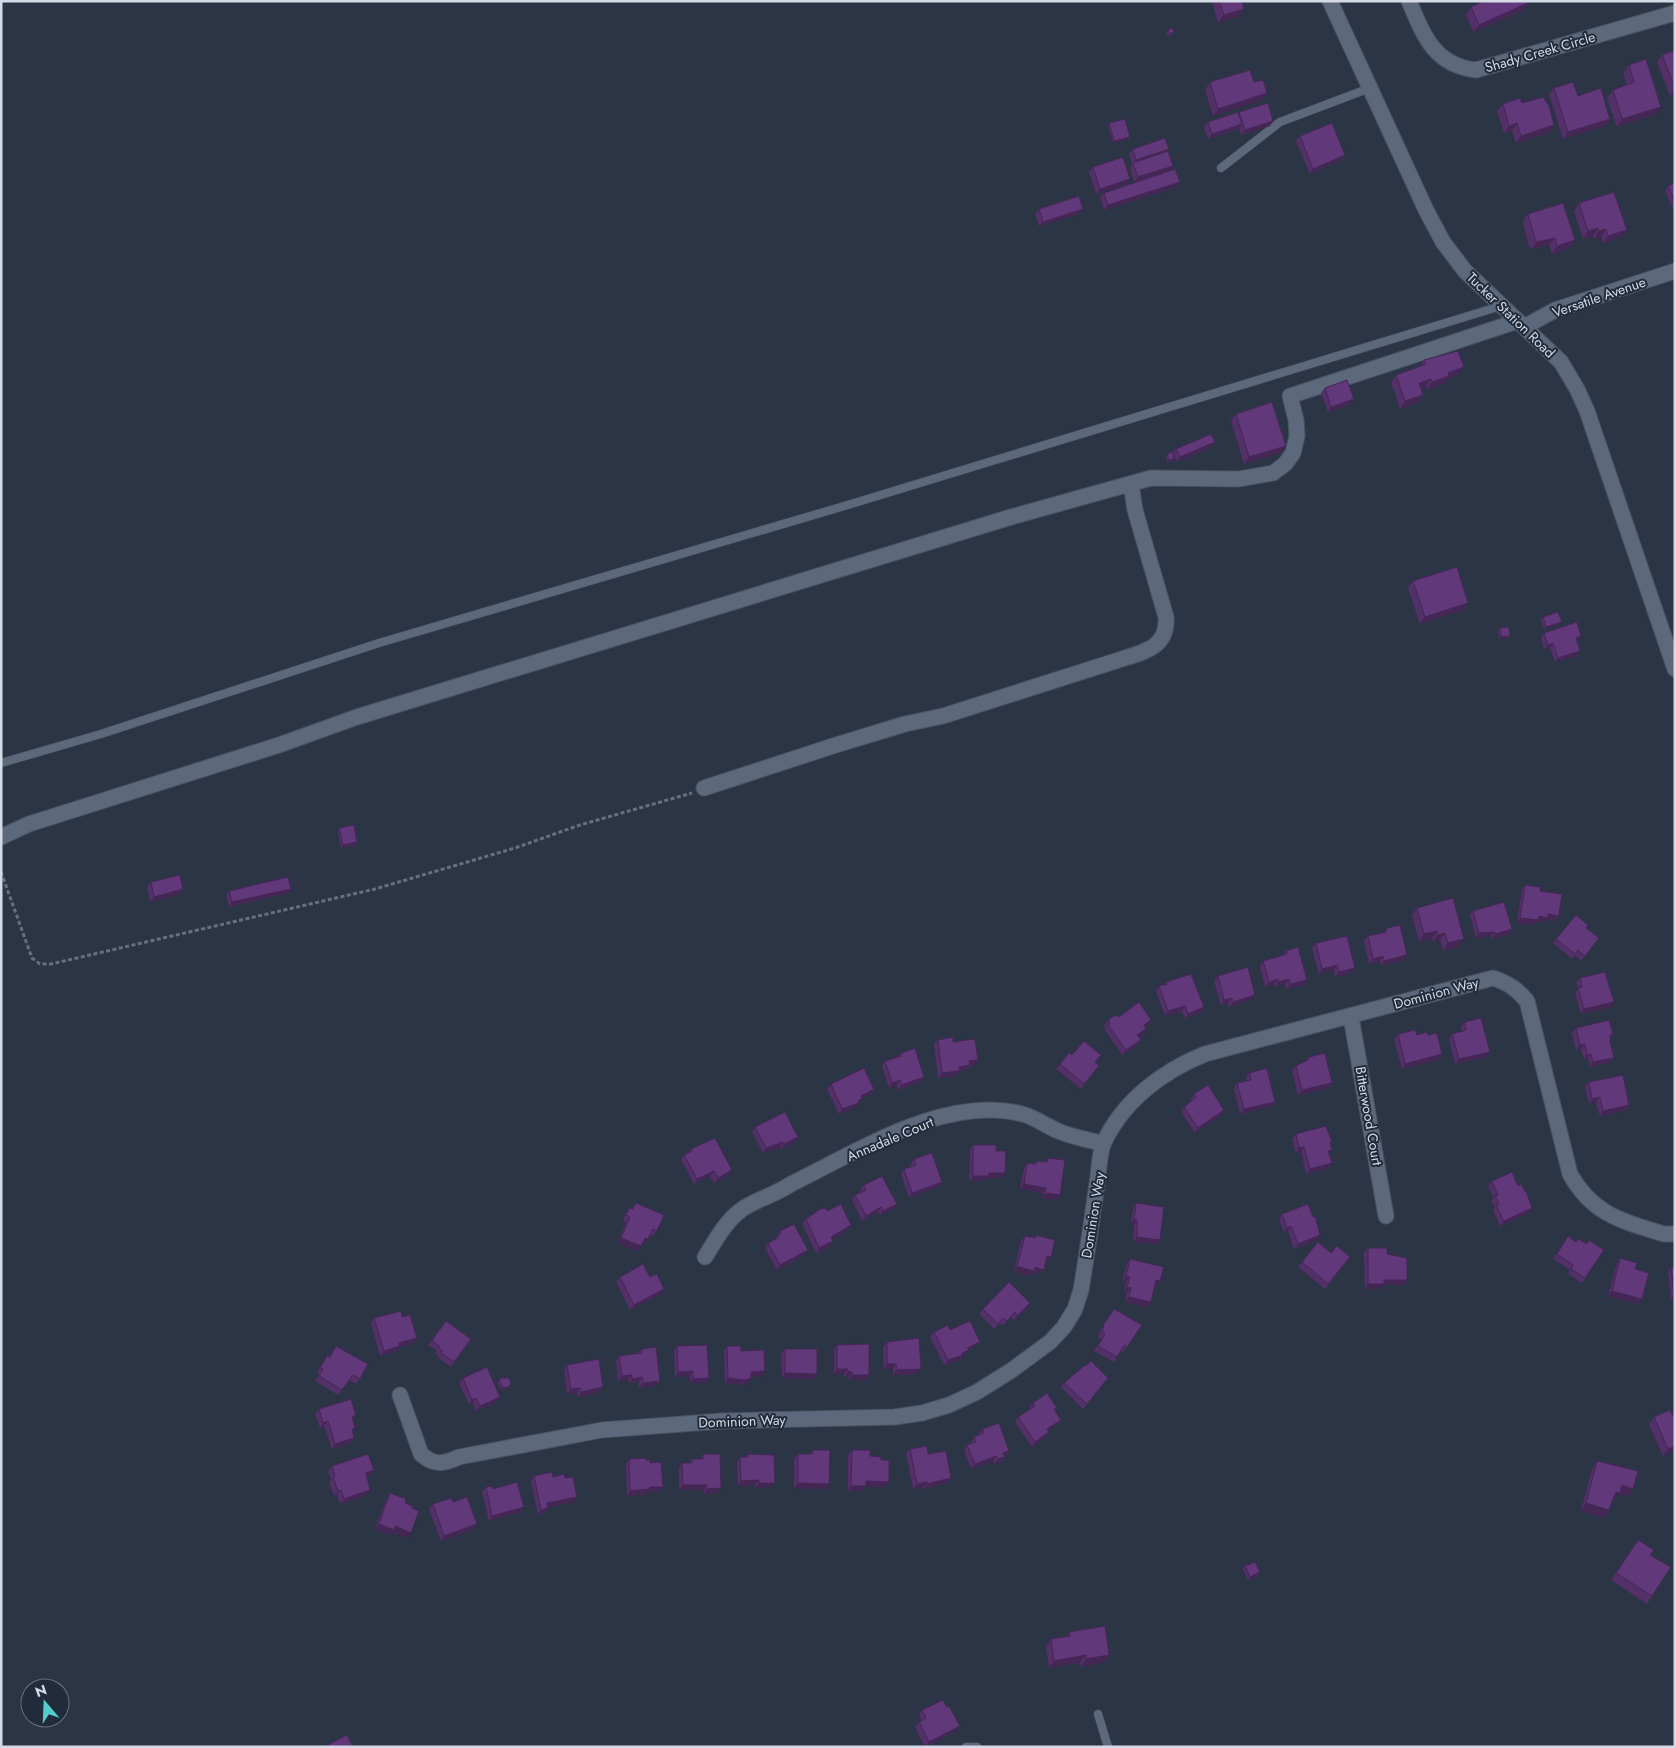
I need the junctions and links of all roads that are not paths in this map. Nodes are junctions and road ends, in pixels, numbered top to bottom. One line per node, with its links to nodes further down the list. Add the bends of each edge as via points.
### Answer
1 (1330, 1): 4 (street, Tucker Station Road)
2 (1408, 1): 3 (street, Shady Creek Circle, via 1427,41 1444,59 1462,68 1476,70)
3 (1669, 10)
4 (1370, 88): 5 (lane, via 1280,122); 7 (street, Tucker Station Road, via 1444,242 1465,271)
5 (1221, 168)
6 (1675, 271): 8 (street, Versatile Avenue)
7 (1501, 306): 8 (street, Tucker Station Road); 11 (lane, via 840,508 379,643 101,734)
8 (1521, 324): 9 (street, Versatile Avenue, via 1290,396 1296,420 1294,453 1273,473 1239,479 1151,478); 10 (street, Tucker Station Road, via 1561,362 1580,396)
9 (1132, 484): 12 (street, via 1135,510 1166,617 1166,632 1158,645 943,716 836,745); 13 (street, via 1001,520 357,717 29,824)
10 (1675, 669)
11 (1, 763)
12 (704, 788)
13 (1, 837)
14 (1351, 1017): 15 (street, Dominion Way, via 1182,1063 1136,1097); 16 (street, Bitterwood Court); 17 (street, Dominion Way, via 1493,978 1517,989 1532,1015 1570,1174 1578,1190 1604,1213 1664,1234)
15 (1103, 1144): 18 (street, Annadale Court, via 1056,1130 1021,1113 976,1111 947,1115 919,1123 748,1205 720,1232); 19 (street, Dominion Way, via 1082,1290 1075,1309 1054,1337 1027,1359 977,1392 949,1405 895,1417 722,1421 602,1430 436,1464 421,1454)
16 (1386, 1216)
17 (1675, 1234)
18 (705, 1257)
19 (400, 1395)
20 (1098, 1714): 23 (lane)
21 (966, 1747): 22 (lane)
22 (977, 1747)
23 (1108, 1747)

